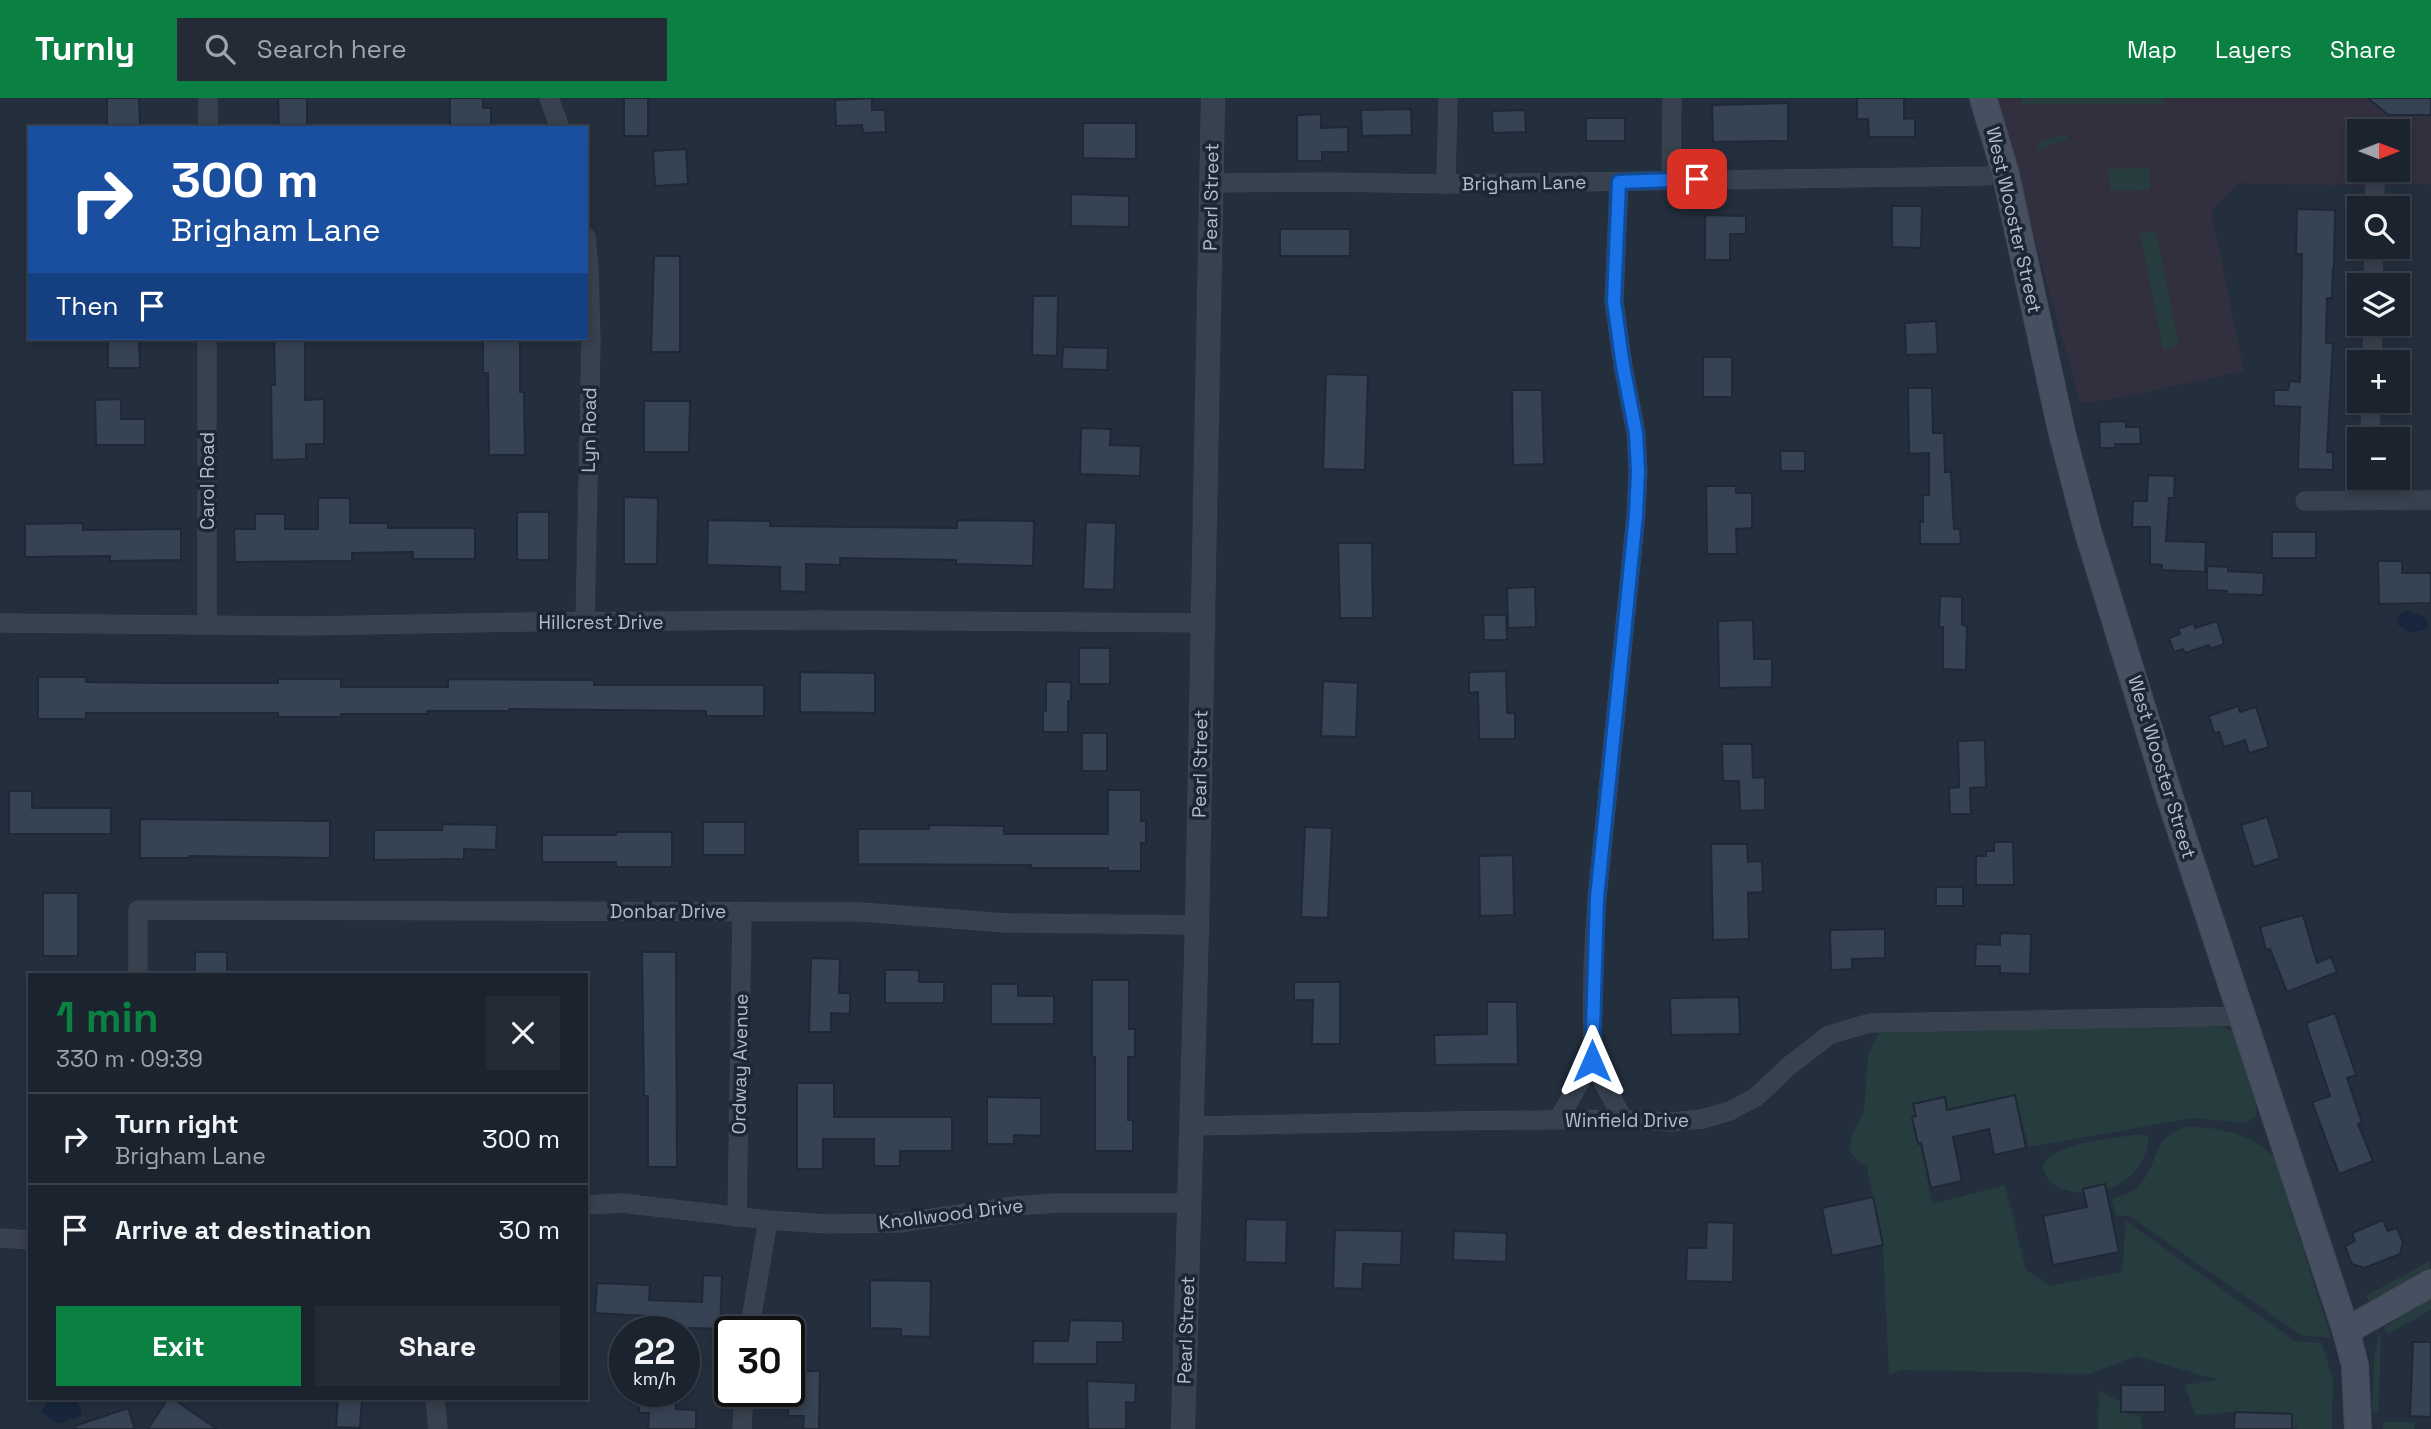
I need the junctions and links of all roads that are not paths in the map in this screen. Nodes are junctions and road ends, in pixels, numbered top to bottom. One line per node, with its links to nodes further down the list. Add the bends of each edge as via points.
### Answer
1 (208, 98): 7 (street)
2 (549, 98): 8 (street)
3 (1213, 98): 12 (street, Pearl Street)
4 (1448, 98): 13 (street)
5 (1672, 98): 10 (street)
6 (1983, 98): 9 (main road, West Wooster Street)
7 (208, 126)
8 (559, 126)
9 (2005, 171): 10 (street, Brigham Lane, via 1987,176); 29 (main road, West Wooster Street, via 2088,532)
10 (1671, 179): 11 (street, Brigham Lane)
11 (1619, 182): 13 (street, Brigham Lane); 30 (street, via 1614,301 1638,471 1597,898)
12 (1211, 183): 13 (street, Brigham Lane); 24 (street, Pearl Street)
13 (1446, 184)
14 (2375, 186): 15 (street)
15 (2375, 196)
16 (588, 279): 22 (street, Lyn Road, via 591,341)
17 (207, 340): 25 (street, Carol Road)
18 (2369, 490): 21 (street)
19 (2431, 500): 21 (street)
20 (2305, 501): 21 (street)
21 (2369, 501)
22 (585, 622): 24 (street, Hillcrest Drive); 25 (street, Hillcrest Drive)
23 (0, 623): 25 (street, Hillcrest Drive)
24 (1202, 623): 27 (street, Pearl Street)
25 (207, 625)
26 (742, 911): 27 (street, Donbar Drive, via 861,912 1007,923); 28 (street, Donbar Drive, via 138,910); 36 (street, Ordway Avenue)
27 (1197, 925): 33 (street, Pearl Street)
28 (138, 973)
29 (2242, 1016): 31 (street, Winfield Drive, via 1870,1023 1842,1029 1816,1043 1762,1092 1730,1111 1672,1122); 42 (main road, West Wooster Street)
30 (1592, 1061): 31 (street); 32 (street)
31 (1623, 1119): 32 (street, Winfield Drive)
32 (1558, 1120): 33 (street, Winfield Drive)
33 (1192, 1126): 34 (street, Pearl Street)
34 (1190, 1203): 37 (street, Knollwood Drive, via 1057,1203 899,1223); 47 (street, Pearl Street)
35 (588, 1205): 36 (street, Knollwood Drive, via 621,1203)
36 (737, 1217): 37 (street, Knollwood Drive)
37 (768, 1220): 41 (street)
38 (0, 1238): 39 (street)
39 (28, 1240)
40 (2431, 1283): 42 (main road)
41 (752, 1316)
42 (2346, 1331): 48 (main road, West Wooster Street, via 2355,1365)
43 (435, 1400): 45 (street)
44 (743, 1407): 46 (street)
45 (438, 1429)
46 (742, 1429)
47 (1183, 1429)
48 (2358, 1429)

